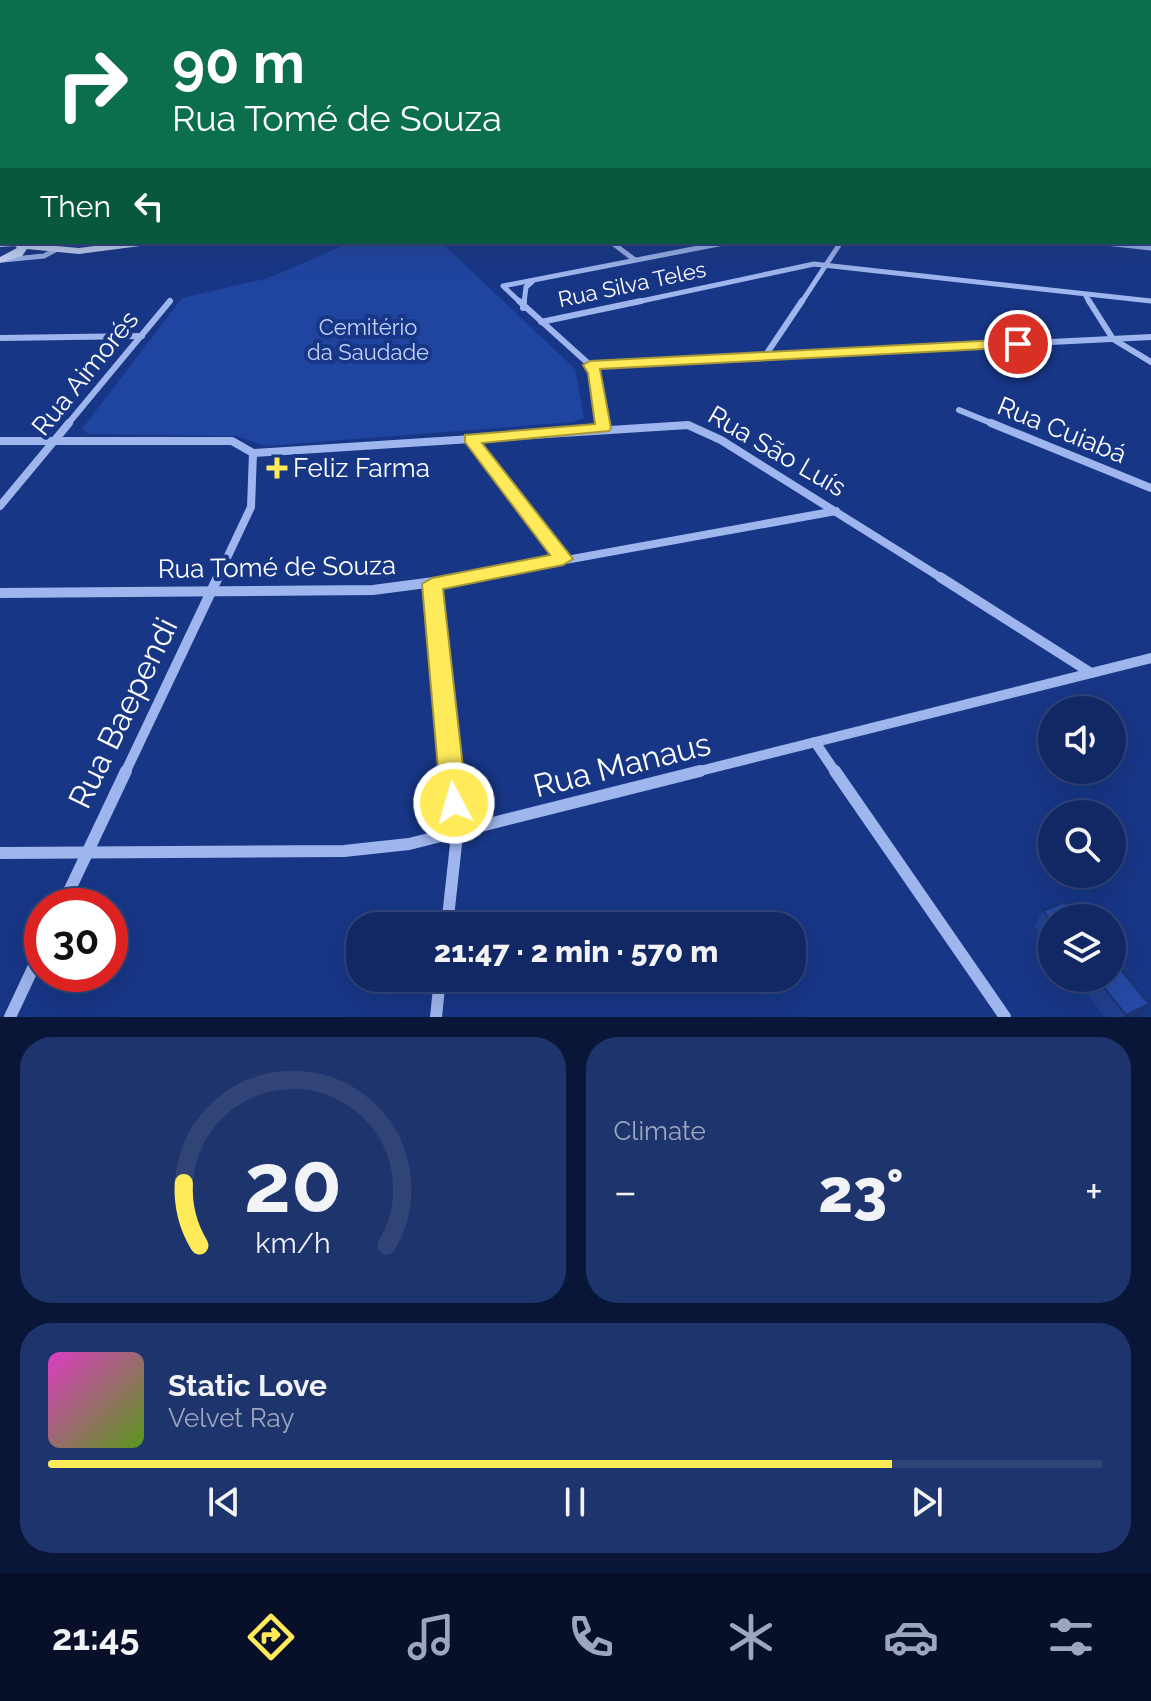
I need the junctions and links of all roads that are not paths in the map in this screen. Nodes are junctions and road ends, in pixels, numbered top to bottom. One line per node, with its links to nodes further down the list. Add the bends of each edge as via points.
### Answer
1 (0, 244): 2 (street)
2 (22, 244): 9 (street); 11 (street, via 20,253)
3 (134, 244): 9 (street)
4 (614, 244): 10 (street)
5 (719, 244): 10 (street)
6 (840, 244): 12 (street)
7 (1114, 244): 8 (street)
8 (1151, 248)
9 (57, 249): 11 (street)
10 (635, 260): 13 (street)
11 (1, 263)
12 (825, 265): 16 (street, Rua Silva Teles); 20 (street, Rua Silva Teles); 25 (street)
13 (536, 279): 14 (street); 15 (street)
14 (513, 283): 15 (street); 19 (street, via 504,285)
15 (526, 287): 19 (street)
16 (1086, 296): 18 (street, Rua Silva Teles); 24 (street)
17 (170, 301): 21 (street, Rua Aimorés)
18 (1151, 301)
19 (523, 308): 20 (street)
20 (541, 322): 27 (street)
21 (142, 336): 23 (street); 32 (street, Rua Aimorés)
22 (1151, 337): 24 (street)
23 (0, 338)
24 (1113, 339): 25 (street); 26 (street)
25 (765, 356): 27 (street)
26 (1151, 362)
27 (590, 365): 29 (street)
28 (959, 410): 34 (street, Rua Cuiabá)
29 (603, 428): 30 (street, Rua São Luís); 36 (street, Rua São Luís, via 693,426)
30 (470, 439): 33 (street, Rua São Luís); 37 (street)
31 (0, 441): 32 (street)
32 (56, 441): 33 (street, via 232,441); 35 (street, Rua Aimorés)
33 (253, 453): 39 (street, Rua Baependi, via 251,507)
34 (1151, 488)
35 (0, 506)
36 (837, 511): 37 (street, Rua Tomé de Souza); 42 (street, Rua São Luís)
37 (563, 559): 38 (street, Rua Tomé de Souza)
38 (432, 584): 39 (street, Rua Tomé de Souza); 44 (street)
39 (212, 592): 40 (street, Rua Tomé de Souza); 46 (street, Rua Baependi)
40 (0, 593)
41 (1151, 658): 42 (street, Rua Manaus)
42 (1091, 673): 43 (street, Rua Manaus)
43 (815, 742): 44 (street, Rua Manaus); 53 (street)
44 (457, 835): 46 (street, Rua Manaus, via 344,851); 48 (street)
45 (0, 853): 46 (street, Rua Manaus)
46 (87, 853): 47 (street, Rua Baependi)
47 (70, 888)
48 (449, 912)
49 (24, 987): 51 (street)
50 (439, 992): 52 (street)
51 (10, 1017)
52 (436, 1017)
53 (1005, 1017)

